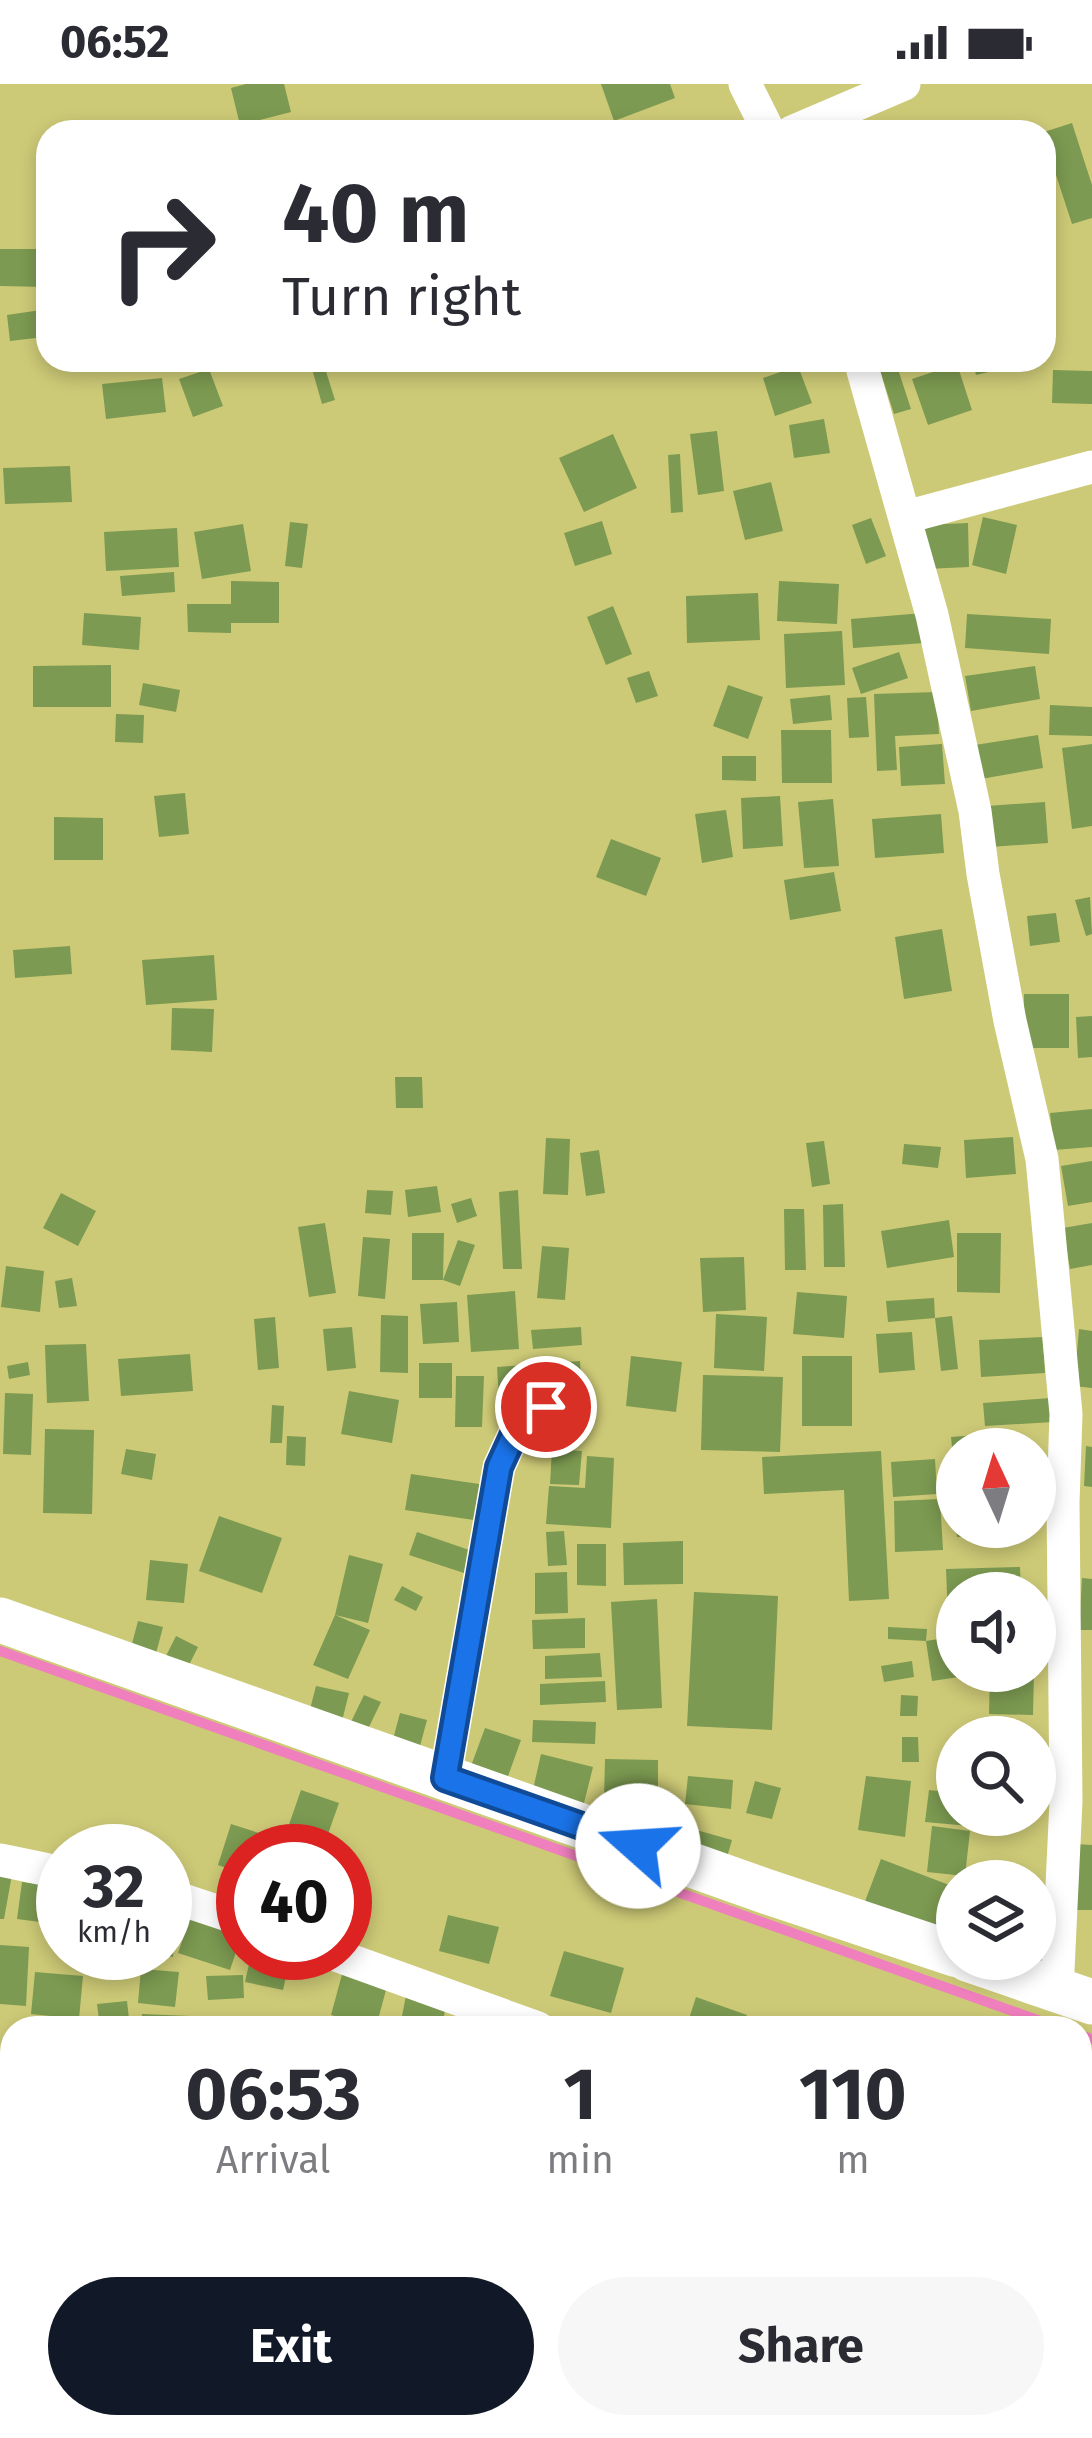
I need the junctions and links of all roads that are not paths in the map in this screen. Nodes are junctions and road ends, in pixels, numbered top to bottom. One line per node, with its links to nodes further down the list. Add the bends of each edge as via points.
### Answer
1 (745, 84): 3 (street)
2 (904, 84): 4 (street)
3 (763, 120)
4 (820, 120)
5 (864, 372): 7 (street)
6 (1092, 467): 7 (street)
7 (906, 517): 16 (street, via 975,811 1042,1160 1066,1414)
8 (546, 1407): 10 (street, via 520,1421 499,1467)
9 (0, 1620): 10 (street)
10 (445, 1778): 13 (street)
11 (0, 1860): 12 (street)
12 (36, 1867)
13 (936, 1948)
14 (372, 1973): 17 (street)
15 (1027, 1980): 16 (street)
16 (1075, 1997)
17 (459, 2015)

